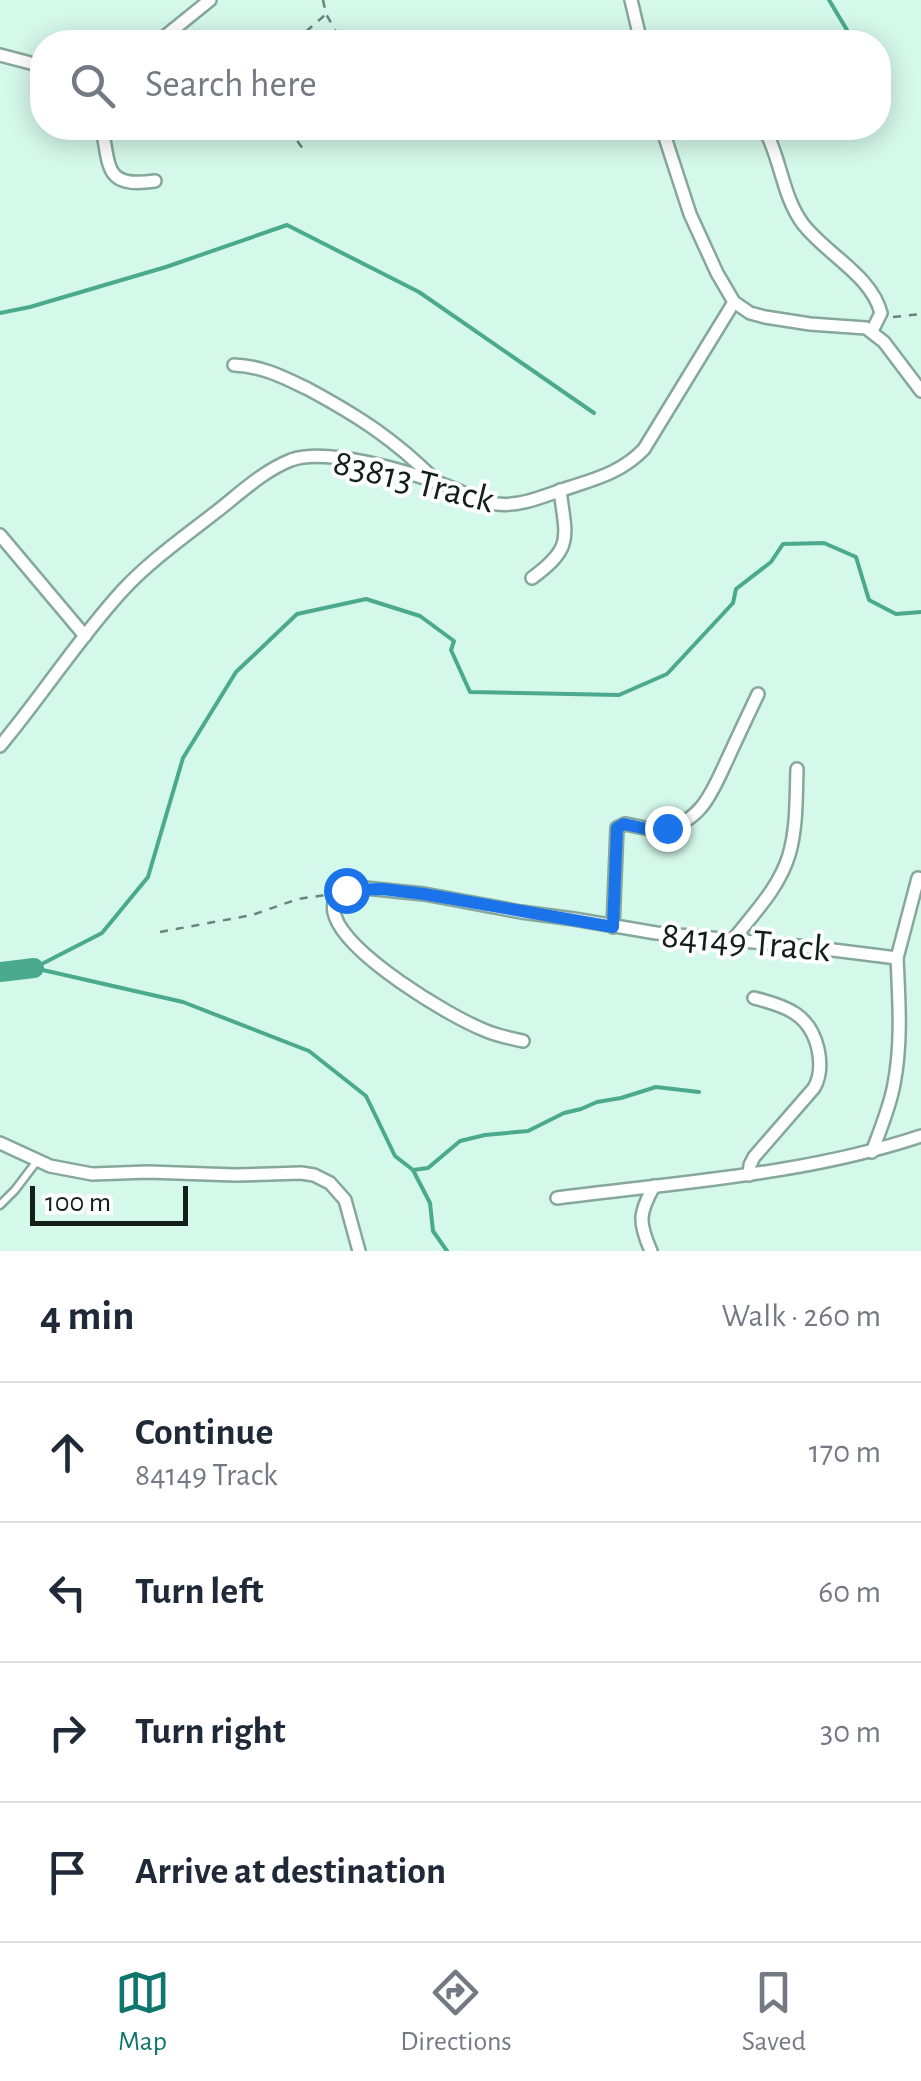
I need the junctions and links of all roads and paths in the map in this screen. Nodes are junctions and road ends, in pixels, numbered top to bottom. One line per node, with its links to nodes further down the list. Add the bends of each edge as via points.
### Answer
1 (210, 0): 5 (street)
2 (323, 0): 4 (path)
3 (631, 0): 8 (street)
4 (326, 14): 6 (path); 7 (path)
5 (173, 30)
6 (308, 30)
7 (335, 30)
8 (639, 30)
9 (0, 55): 10 (street)
10 (30, 63)
11 (105, 140): 16 (street, via 113,175 126,183)
12 (296, 140): 15 (path)
13 (666, 140): 17 (street, via 690,214)
14 (770, 140): 19 (street, via 800,221 871,292)
15 (303, 150)
16 (155, 181)
17 (734, 302): 20 (street, via 765,317); 24 (street, 83813 Track, via 644,449 620,470)
18 (921, 314): 19 (path)
19 (880, 318): 20 (street)
20 (872, 331): 22 (street)
21 (234, 364): 23 (street, via 269,370 353,414)
22 (921, 392)
23 (438, 483): 24 (street, 83813 Track, via 503,505); 27 (street, 83813 Track, via 336,456 294,459 159,557)
24 (560, 490): 26 (street, via 562,548)
25 (0, 535): 27 (street)
26 (532, 578)
27 (85, 636): 29 (street, 83813 Track)
28 (758, 694): 33 (street, via 702,807 667,828 617,828)
29 (0, 746)
30 (798, 769): 35 (street, via 788,857 766,900)
31 (918, 878): 36 (street)
32 (337, 894): 33 (street, 84149 Track, via 365,888 424,894); 34 (path); 38 (street, via 335,918 361,952 457,1018)
33 (613, 927): 35 (street, 84149 Track)
34 (160, 932)
35 (733, 940): 36 (street, 84149 Track)
36 (898, 958): 41 (street, via 896,1073)
37 (754, 998): 43 (street, via 799,1016 814,1034 820,1067 814,1088 754,1158)
38 (522, 1041)
39 (921, 1136): 41 (street)
40 (0, 1143): 42 (street)
41 (872, 1152): 43 (street)
42 (37, 1160): 46 (lane); 47 (street, via 102,1174 314,1175 345,1200)
43 (749, 1175): 44 (street)
44 (654, 1186): 45 (street); 48 (street, via 641,1212)
45 (557, 1198)
46 (0, 1204)
47 (358, 1251)
48 (652, 1251)

